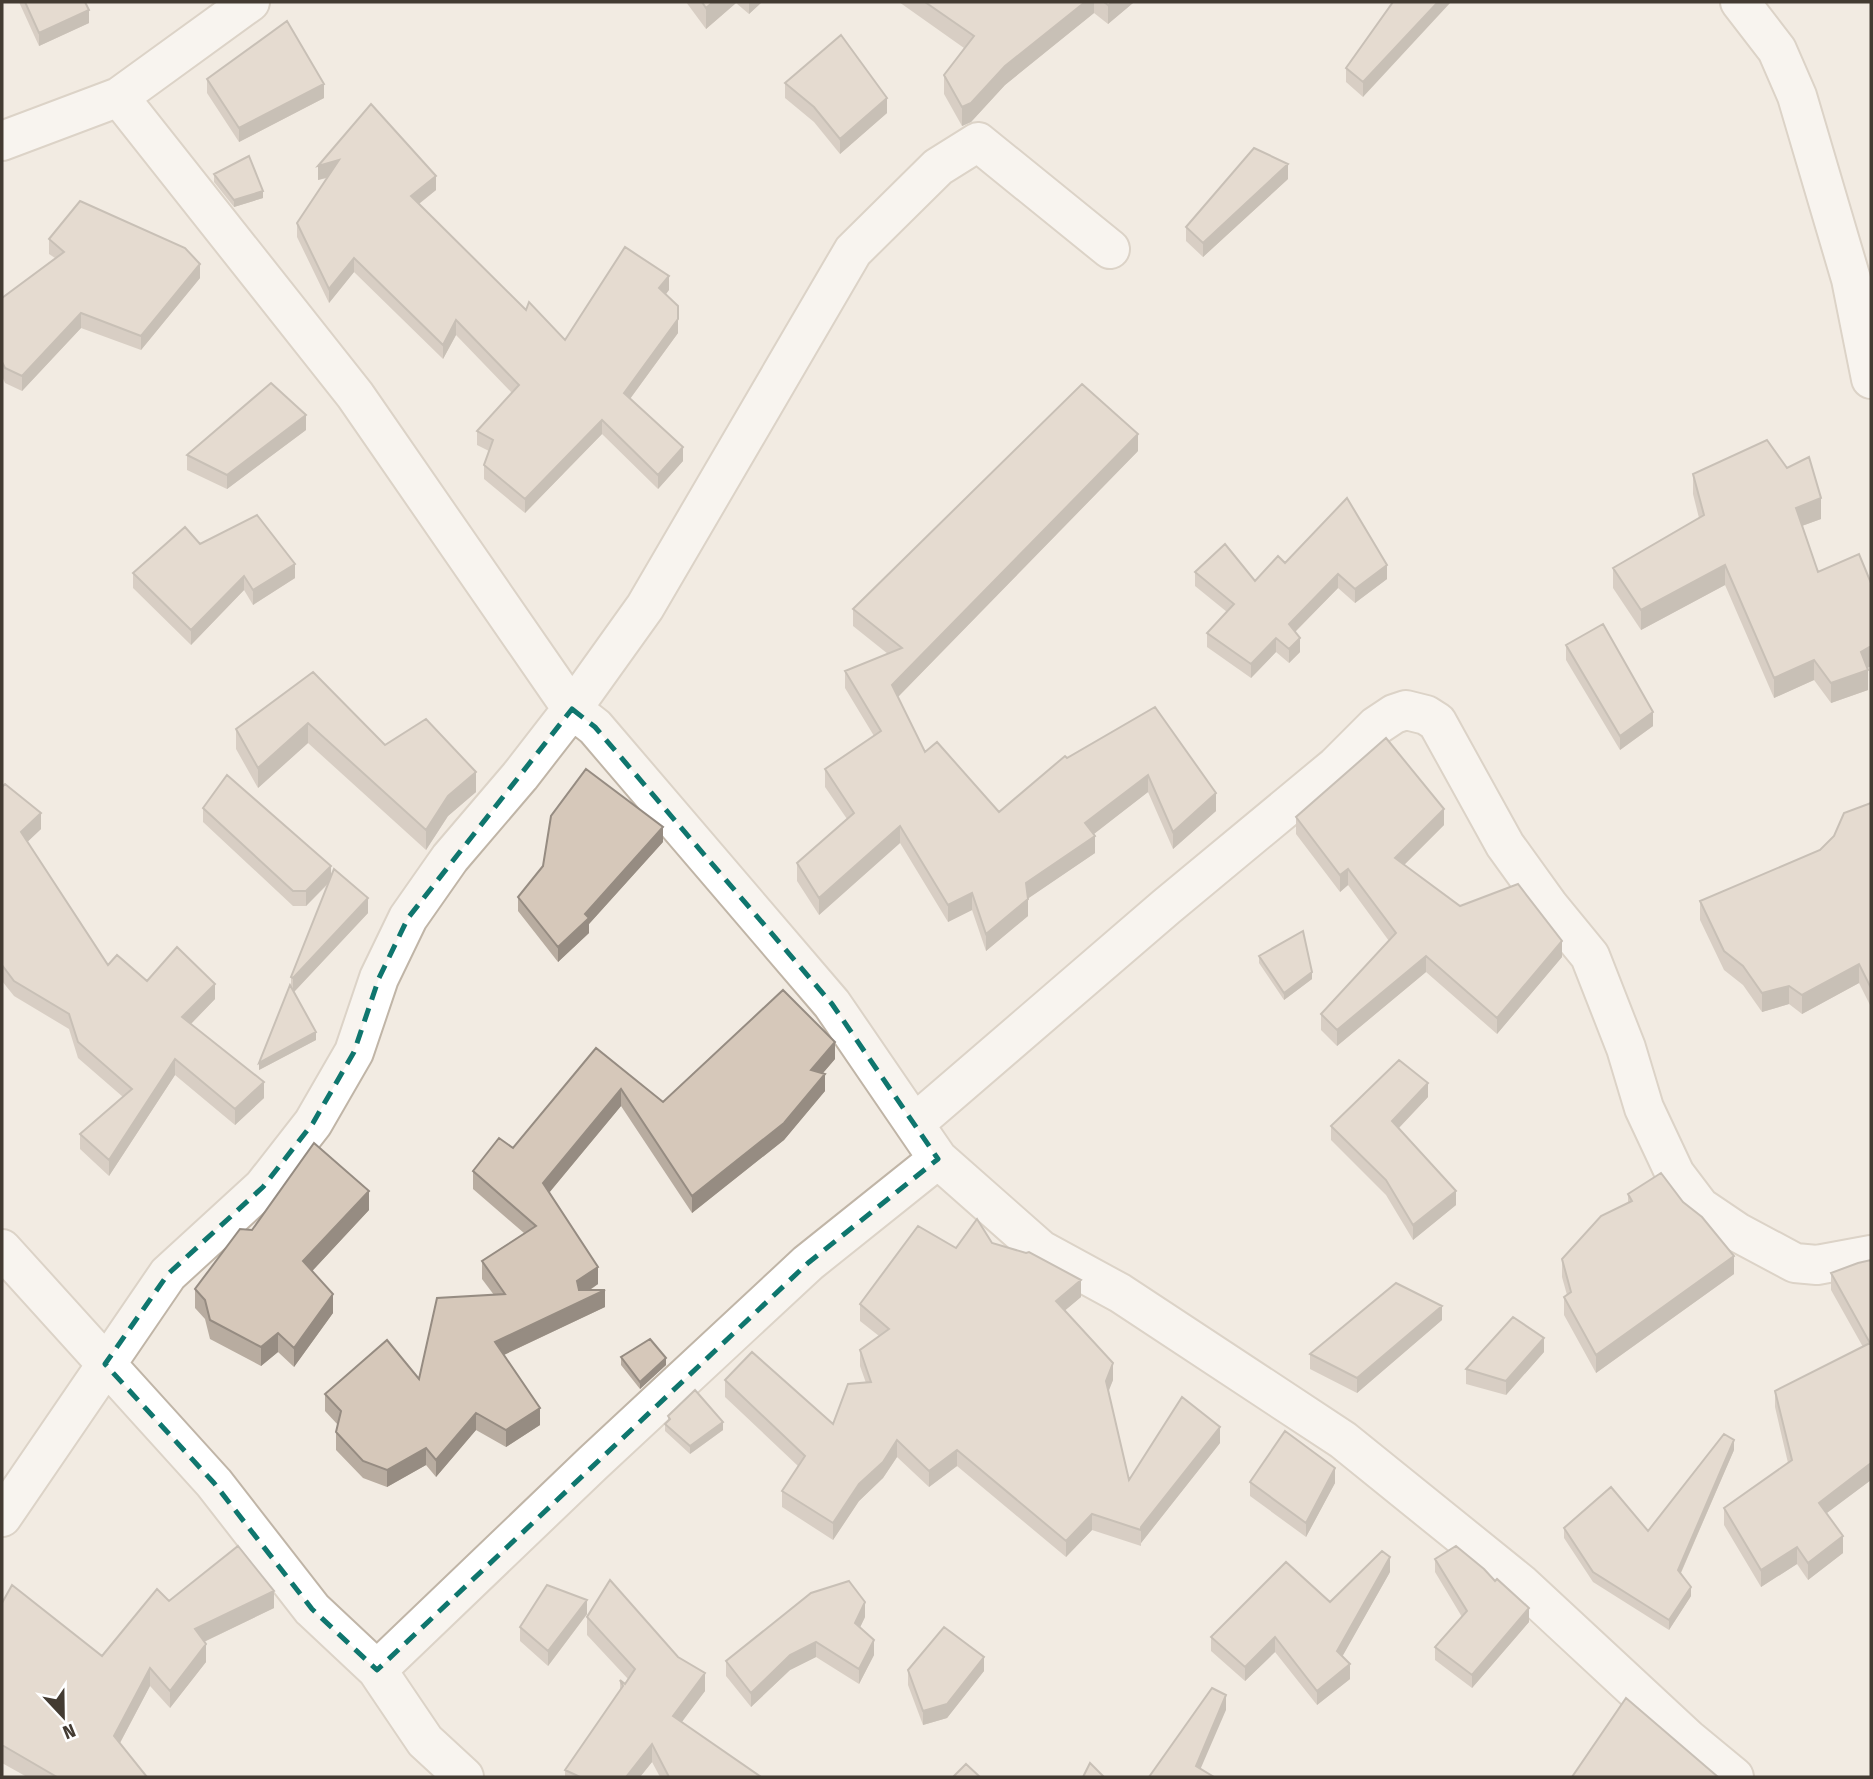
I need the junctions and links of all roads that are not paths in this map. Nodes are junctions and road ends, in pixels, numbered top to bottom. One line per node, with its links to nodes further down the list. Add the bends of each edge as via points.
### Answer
1 (250, 2): 3 (street)
2 (1740, 2): 6 (street, via 1777,50 1797,96 1852,279)
3 (118, 97): 4 (street); 7 (street, via 355,395)
4 (2, 141)
5 (1110, 249): 7 (street, via 978,142 938,167 853,251 645,607)
6 (1871, 379)
7 (572, 709): 8 (street, via 595,727 832,1004); 12 (street, via 450,858 408,918 379,978 354,1052 313,1123 263,1187 168,1274)
8 (914, 1124): 9 (street); 11 (street, via 1336,766 1376,726 1406,710 1437,722 1506,845 1590,956 1644,1108 1675,1174 1700,1207 1795,1263 1817,1265)
9 (938, 1159): 14 (street, via 808,1263); 16 (street, via 1041,1250 1119,1293 1343,1440 1520,1583)
10 (2, 1249): 12 (street)
11 (1871, 1255)
12 (106, 1364): 13 (street); 14 (street, via 214,1483 312,1609)
13 (2, 1517)
14 (377, 1670): 15 (street, via 425,1741)
15 (464, 1777)
16 (1734, 1777)

